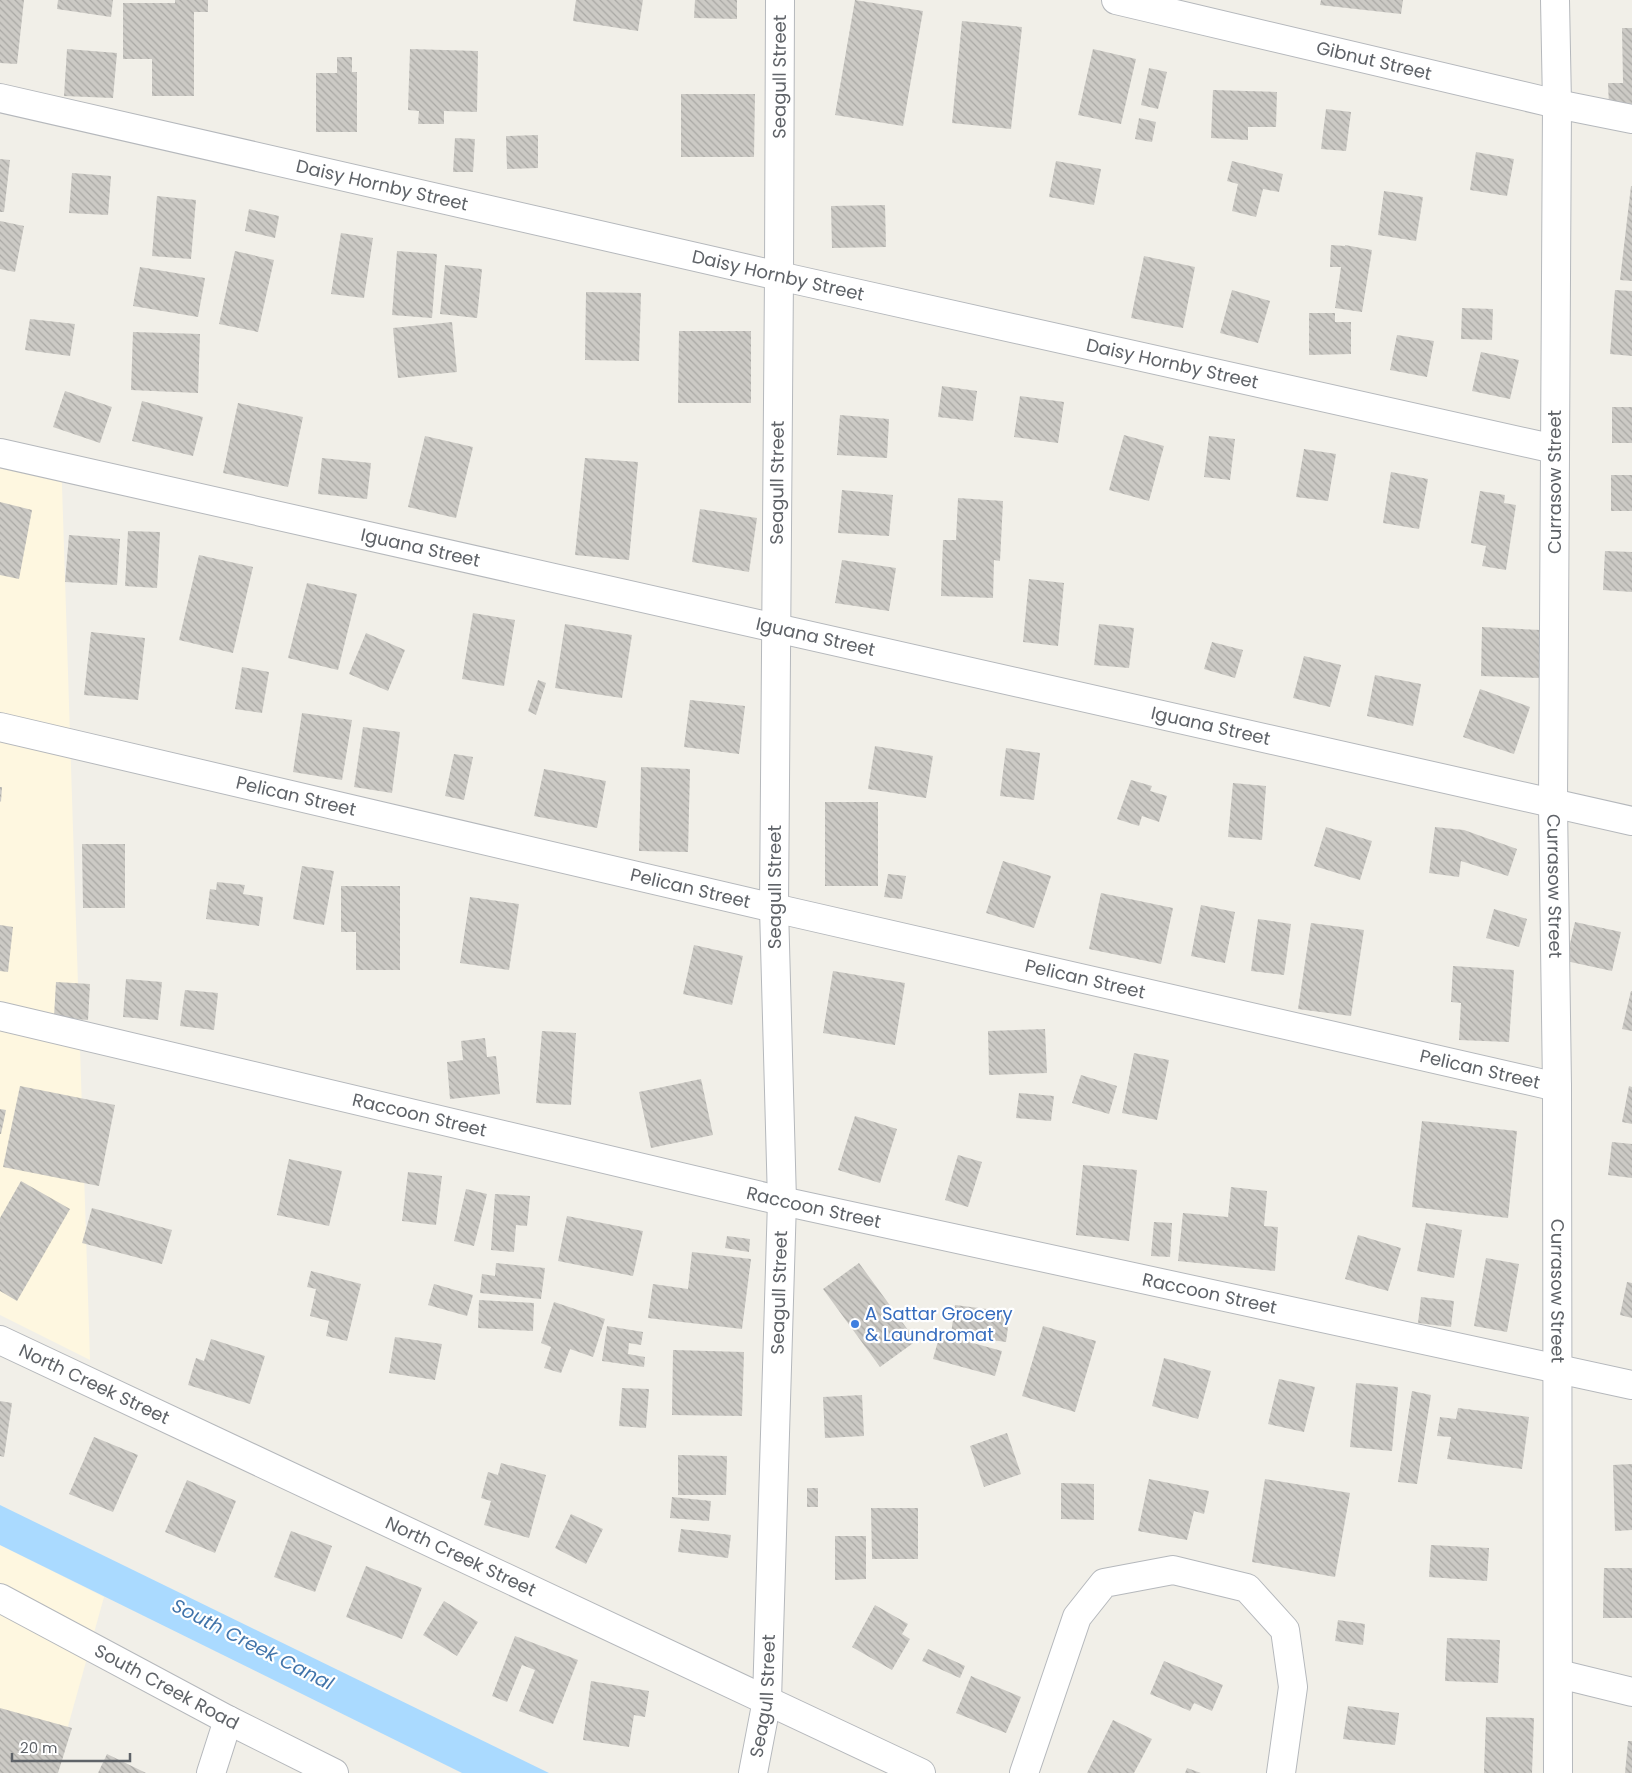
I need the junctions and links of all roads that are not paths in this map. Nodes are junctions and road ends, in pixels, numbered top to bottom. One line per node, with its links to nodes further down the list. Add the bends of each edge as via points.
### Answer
1 (780, 0): 7 (street, Seagull Street)
2 (1116, 0): 5 (street, Gibnut Street)
3 (1555, 0): 5 (street, Currasow Street)
4 (0, 98): 7 (street, Daisy Hornby Street)
5 (1557, 104): 6 (street, Gibnut Street); 8 (street, Currasow Street)
6 (1632, 119)
7 (779, 276): 8 (street, Daisy Hornby Street); 10 (street, Seagull Street)
8 (1555, 449): 12 (street, Currasow Street)
9 (0, 453): 10 (street, Iguana Street)
10 (776, 628): 12 (street, Iguana Street); 14 (street, Seagull Street)
11 (0, 727): 14 (street, Pelican Street)
12 (1553, 804): 13 (street, Iguana Street); 16 (street, Currasow Street)
13 (1632, 822)
14 (774, 908): 16 (street, Pelican Street); 17 (street, Seagull Street)
15 (0, 1016): 17 (street, Raccoon Street)
16 (1557, 1087): 19 (street, Currasow Street)
17 (782, 1201): 19 (street, Raccoon Street); 24 (street, Seagull Street)
18 (0, 1340): 24 (street, North Creek Street)
19 (1558, 1367): 20 (street, Raccoon Street); 22 (street, Currasow Street)
20 (1632, 1385)
21 (0, 1598): 25 (street, South Creek Road)
22 (1558, 1674): 23 (street); 32 (street, Currasow Street)
23 (1632, 1692)
24 (767, 1700): 28 (street, Seagull Street); 29 (street, North Creek Street)
25 (228, 1720): 26 (street); 27 (street, South Creek Road)
26 (211, 1773)
27 (334, 1773)
28 (753, 1773)
29 (921, 1773)
30 (1024, 1773): 31 (street, via 1078,1617 1104,1583 1173,1570 1247,1588 1285,1630 1293,1687)
31 (1281, 1773)
32 (1558, 1773)

